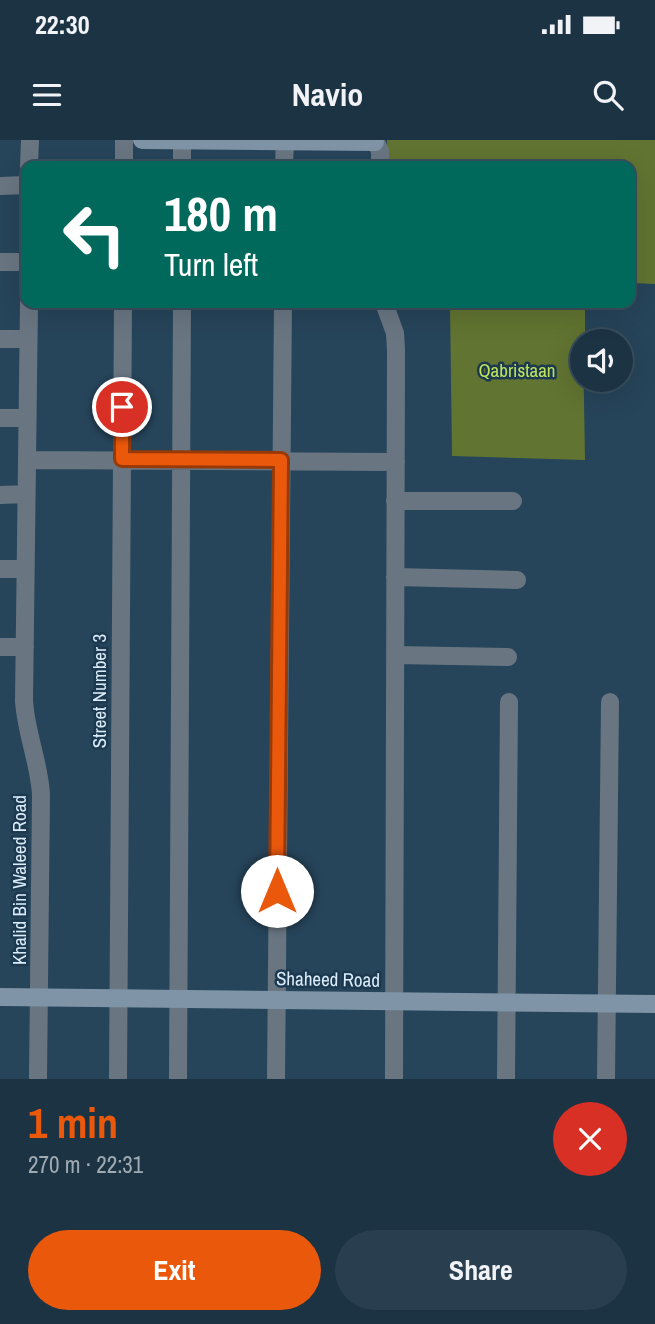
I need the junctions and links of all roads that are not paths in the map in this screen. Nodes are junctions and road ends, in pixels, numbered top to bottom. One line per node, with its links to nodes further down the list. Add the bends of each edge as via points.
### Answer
1 (30, 140): 8 (street)
2 (124, 140): 9 (street)
3 (142, 140): 4 (street)
4 (182, 140): 5 (street); 10 (street)
5 (206, 140): 6 (street)
6 (285, 141): 7 (street); 11 (street)
7 (375, 141): 12 (street)
8 (30, 161)
9 (124, 161)
10 (182, 161)
11 (284, 161)
12 (380, 161)
13 (21, 185): 14 (street)
14 (0, 186)
15 (0, 262): 16 (street)
16 (21, 262)
17 (29, 308): 23 (street, Khalid Bin Waleed Road)
18 (123, 308): 26 (street, Street Number 3)
19 (182, 308): 28 (street)
20 (283, 308): 29 (street)
21 (386, 308): 30 (street, via 394,333)
22 (0, 339): 23 (street)
23 (28, 339): 25 (street, Khalid Bin Waleed Road)
24 (0, 418): 25 (street)
25 (27, 418): 27 (street, Khalid Bin Waleed Road)
26 (122, 459): 27 (street); 28 (street); 47 (street, Street Number 3)
27 (26, 460): 31 (street, Khalid Bin Waleed Road)
28 (181, 460): 29 (street); 48 (street)
29 (281, 460): 30 (street); 49 (street)
30 (396, 461): 33 (street)
31 (26, 494): 32 (street); 36 (street, Khalid Bin Waleed Road)
32 (0, 495)
33 (396, 501): 34 (street); 37 (street)
34 (513, 501)
35 (0, 569): 36 (street)
36 (25, 569): 40 (street, Khalid Bin Waleed Road)
37 (396, 577): 38 (street); 41 (street)
38 (517, 580)
39 (0, 647): 40 (street)
40 (25, 647): 46 (street, Khalid Bin Waleed Road, via 25,715 41,794)
41 (395, 655): 42 (street); 50 (street)
42 (508, 657)
43 (509, 702): 51 (street)
44 (610, 702): 52 (street)
45 (0, 997): 46 (street, Shaheed Road)
46 (39, 998): 47 (street, Shaheed Road); 54 (street, Khalid Bin Waleed Road)
47 (118, 998): 48 (street, Shaheed Road); 55 (street, Street Number 3)
48 (179, 999): 49 (street, Shaheed Road); 56 (street)
49 (276, 999): 50 (street, Shaheed Road); 57 (street)
50 (395, 1001): 51 (street, Shaheed Road); 58 (street)
51 (507, 1002): 52 (street, Shaheed Road); 59 (street)
52 (607, 1003): 53 (street, Shaheed Road); 60 (street)
53 (655, 1004)
54 (38, 1079)
55 (118, 1079)
56 (178, 1079)
57 (276, 1079)
58 (394, 1079)
59 (506, 1079)
60 (606, 1079)

